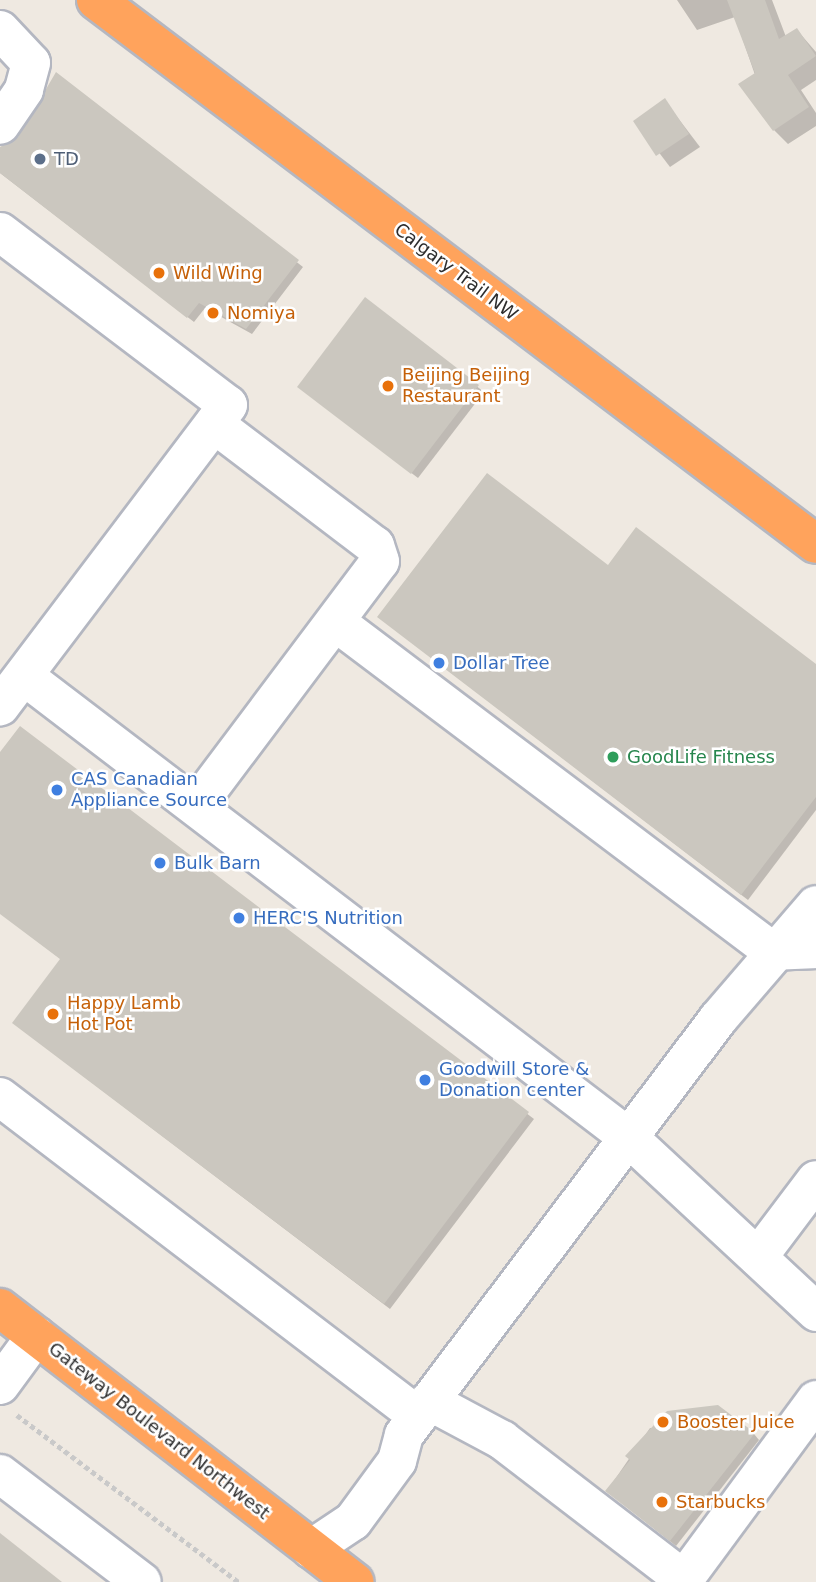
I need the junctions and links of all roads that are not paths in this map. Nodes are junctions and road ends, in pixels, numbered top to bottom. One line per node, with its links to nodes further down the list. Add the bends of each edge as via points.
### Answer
1 (96, 0): 6 (highway, Calgary Trail NW)
2 (0, 30): 3 (lane, via 31,63 24,90)
3 (0, 125)
4 (0, 232): 5 (lane, via 228,405)
5 (214, 424): 7 (lane, via 374,546 376,570); 8 (lane)
6 (816, 544)
7 (337, 622): 10 (lane); 13 (lane)
8 (24, 676): 9 (lane); 10 (lane)
9 (0, 707)
10 (196, 806): 15 (lane)
11 (816, 905): 13 (lane)
12 (816, 949): 13 (lane)
13 (772, 951): 15 (lane)
14 (0, 1097): 23 (lane)
15 (628, 1137): 17 (lane); 23 (lane)
16 (816, 1180): 17 (lane)
17 (758, 1257): 19 (lane)
18 (0, 1308): 20 (highway, Gateway Boulevard Northwest)
19 (816, 1312)
20 (36, 1336): 21 (lane); 25 (highway, Gateway Boulevard Northwest)
21 (5, 1398)
22 (816, 1400): 26 (lane)
23 (417, 1417): 25 (lane, via 377,1447 330,1508); 26 (lane, via 502,1440)
24 (0, 1474): 27 (lane)
25 (315, 1552): 28 (highway, Gateway Boulevard Northwest)
26 (686, 1574)
27 (142, 1582)
28 (355, 1582)

